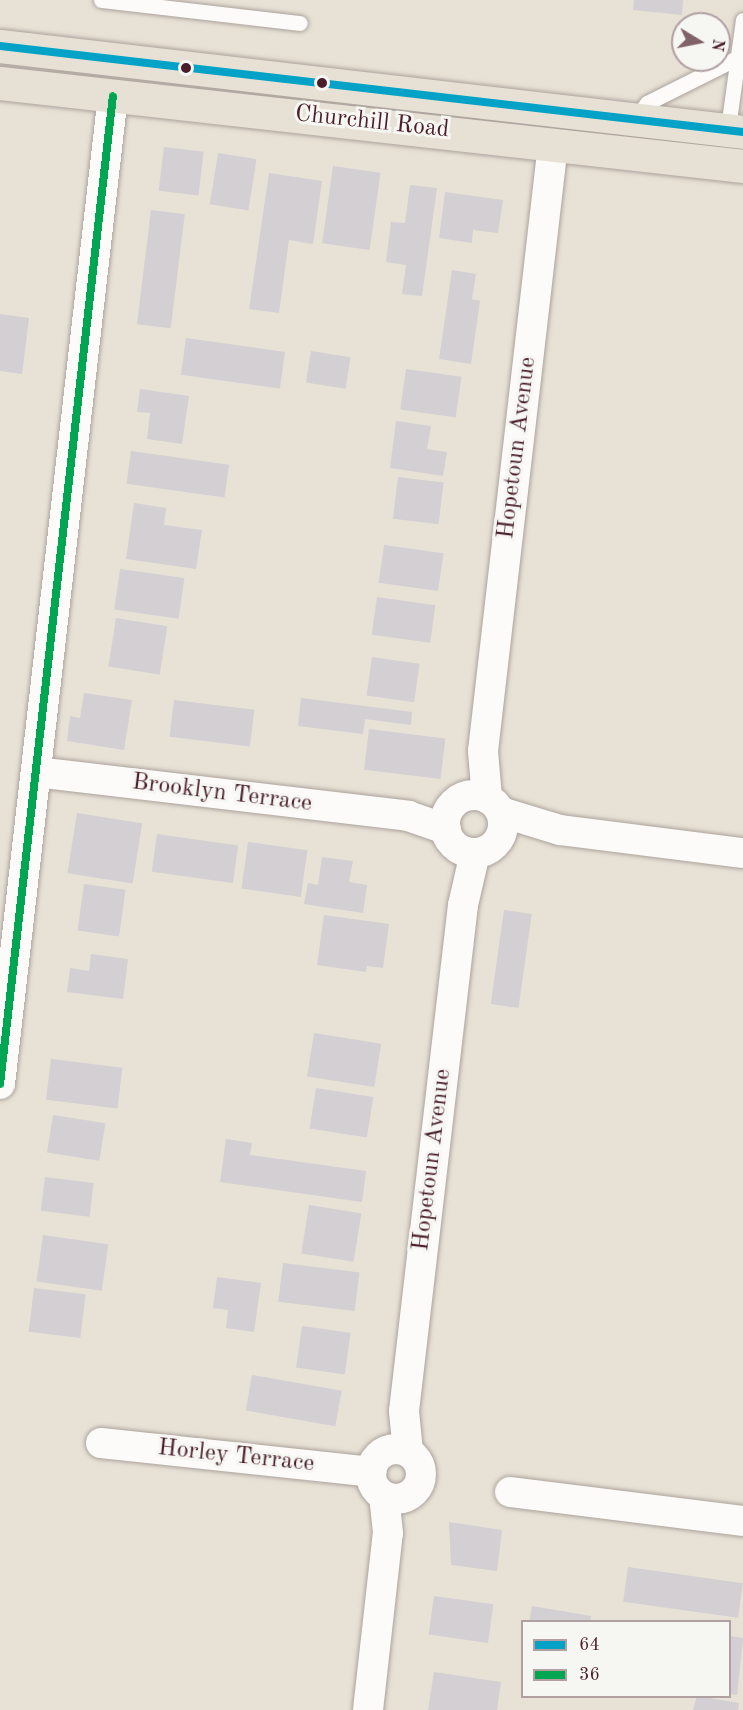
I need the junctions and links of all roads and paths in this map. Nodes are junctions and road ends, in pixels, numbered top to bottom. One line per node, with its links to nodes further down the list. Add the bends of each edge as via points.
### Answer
1 (101, 0): 3 (lane)
2 (743, 20): 5 (lane)
3 (300, 23)
4 (0, 45): 8 (main road, Churchill Road)
5 (737, 58): 8 (lane, via 647,103); 9 (lane)
6 (0, 83): 7 (main road, Churchill Road)
7 (113, 96): 10 (main road, Churchill Road); 12 (street)
8 (635, 119): 9 (main road, Churchill Road)
9 (735, 131): 11 (lane)
10 (553, 144): 11 (main road, Churchill Road); 13 (street, Hopetoun Avenue)
11 (734, 165)
12 (36, 772): 13 (street, Brooklyn Terrace); 15 (street)
13 (472, 823): 14 (street, Brooklyn Terrace); 17 (street, Hopetoun Avenue, via 404,1415)
14 (743, 853)
15 (0, 1084)
16 (101, 1443): 17 (street, Horley Terrace)
17 (391, 1474): 20 (street, Hopetoun Avenue)
18 (510, 1492): 19 (street)
19 (743, 1521)
20 (368, 1710)

